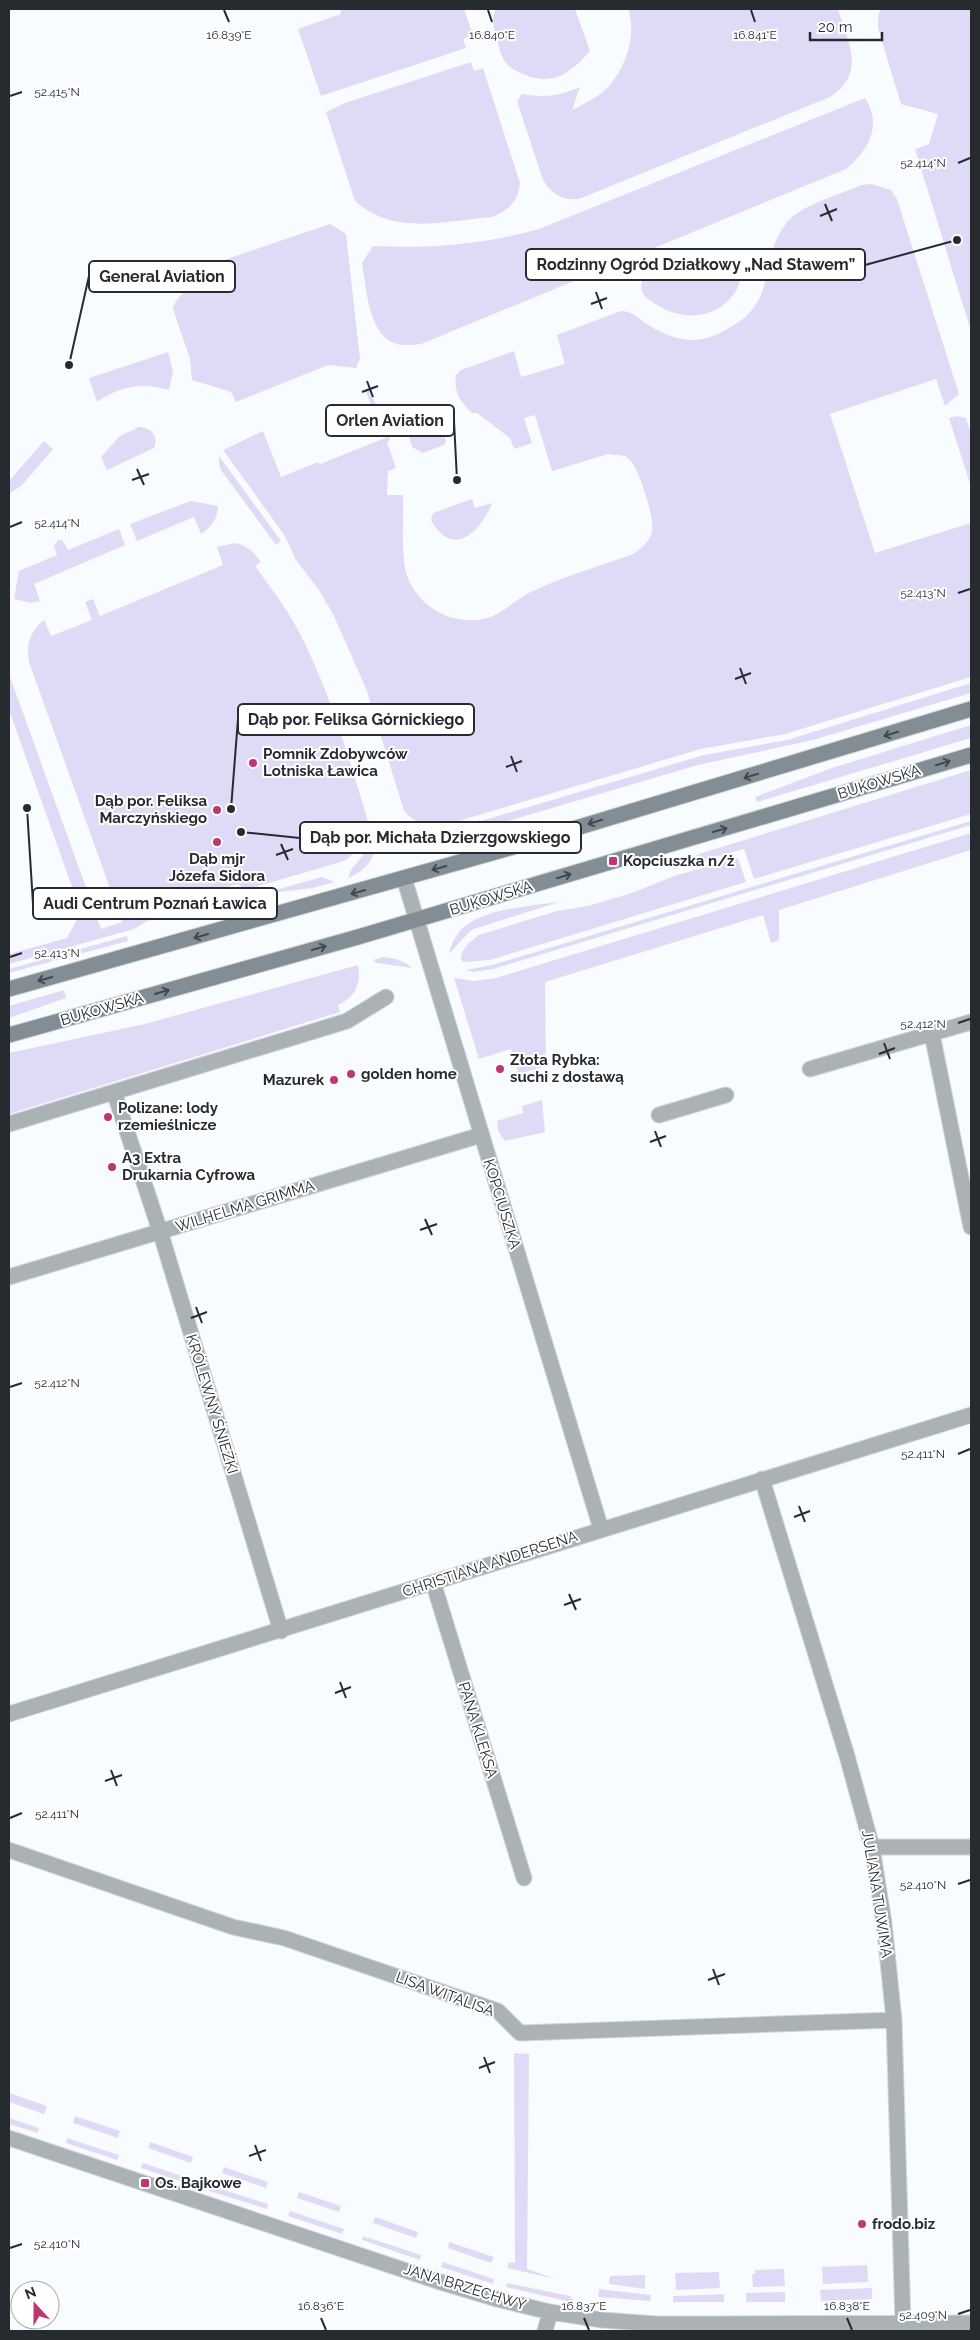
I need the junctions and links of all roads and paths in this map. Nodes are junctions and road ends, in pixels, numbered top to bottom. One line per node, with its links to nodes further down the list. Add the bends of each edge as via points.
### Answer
1 (971, 710): 3 (main road, one-way to 3)
2 (971, 755): 4 (main road, BUKOWSKA, one-way to 2)
3 (404, 878): 4 (street, KOPCIUSZKA); 5 (main road, one-way to 5)
4 (417, 920): 9 (main road, BUKOWSKA, one-way to 4); 15 (street, KOPCIUSZKA)
5 (9, 989)
6 (386, 997): 11 (street, via 348,1021)
7 (971, 1022): 8 (street)
8 (932, 1034): 10 (street); 16 (street)
9 (9, 1035)
10 (810, 1069)
11 (114, 1092): 14 (street); 17 (street, KRÓLEWNY ŚNIEŻKI)
12 (726, 1094): 13 (street)
13 (659, 1115)
14 (9, 1124)
15 (481, 1135): 17 (street, WILHELMA GRIMMA); 21 (street, KOPCIUSZKA)
16 (971, 1228)
17 (160, 1231): 18 (street, WILHELMA GRIMMA); 23 (street, KRÓLEWNY ŚNIEŻKI)
18 (9, 1277)
19 (971, 1415): 20 (street, CHRISTIANA ANDERSENA)
20 (762, 1479): 21 (street, CHRISTIANA ANDERSENA); 25 (street, JULIANA TUWIMA)
21 (601, 1529): 22 (street, CHRISTIANA ANDERSENA)
22 (433, 1582): 23 (street, CHRISTIANA ANDERSENA); 28 (street, PANA KLEKSA)
23 (281, 1631): 24 (street, CHRISTIANA ANDERSENA)
24 (9, 1714)
25 (872, 1847): 26 (street); 29 (street, JULIANA TUWIMA)
26 (971, 1847)
27 (9, 1850): 29 (street, LISA WITALISA, via 233,1927 284,1938 498,2011 520,2033)
28 (524, 1878)
29 (894, 2020): 32 (street, JULIANA TUWIMA)
30 (9, 2138): 31 (street, JANA BRZECHWY, via 437,2281)
31 (550, 2312): 32 (street, JANA BRZECHWY, via 657,2324); 34 (street)
32 (903, 2323): 33 (street, JANA BRZECHWY)
33 (971, 2323)
34 (545, 2331)

